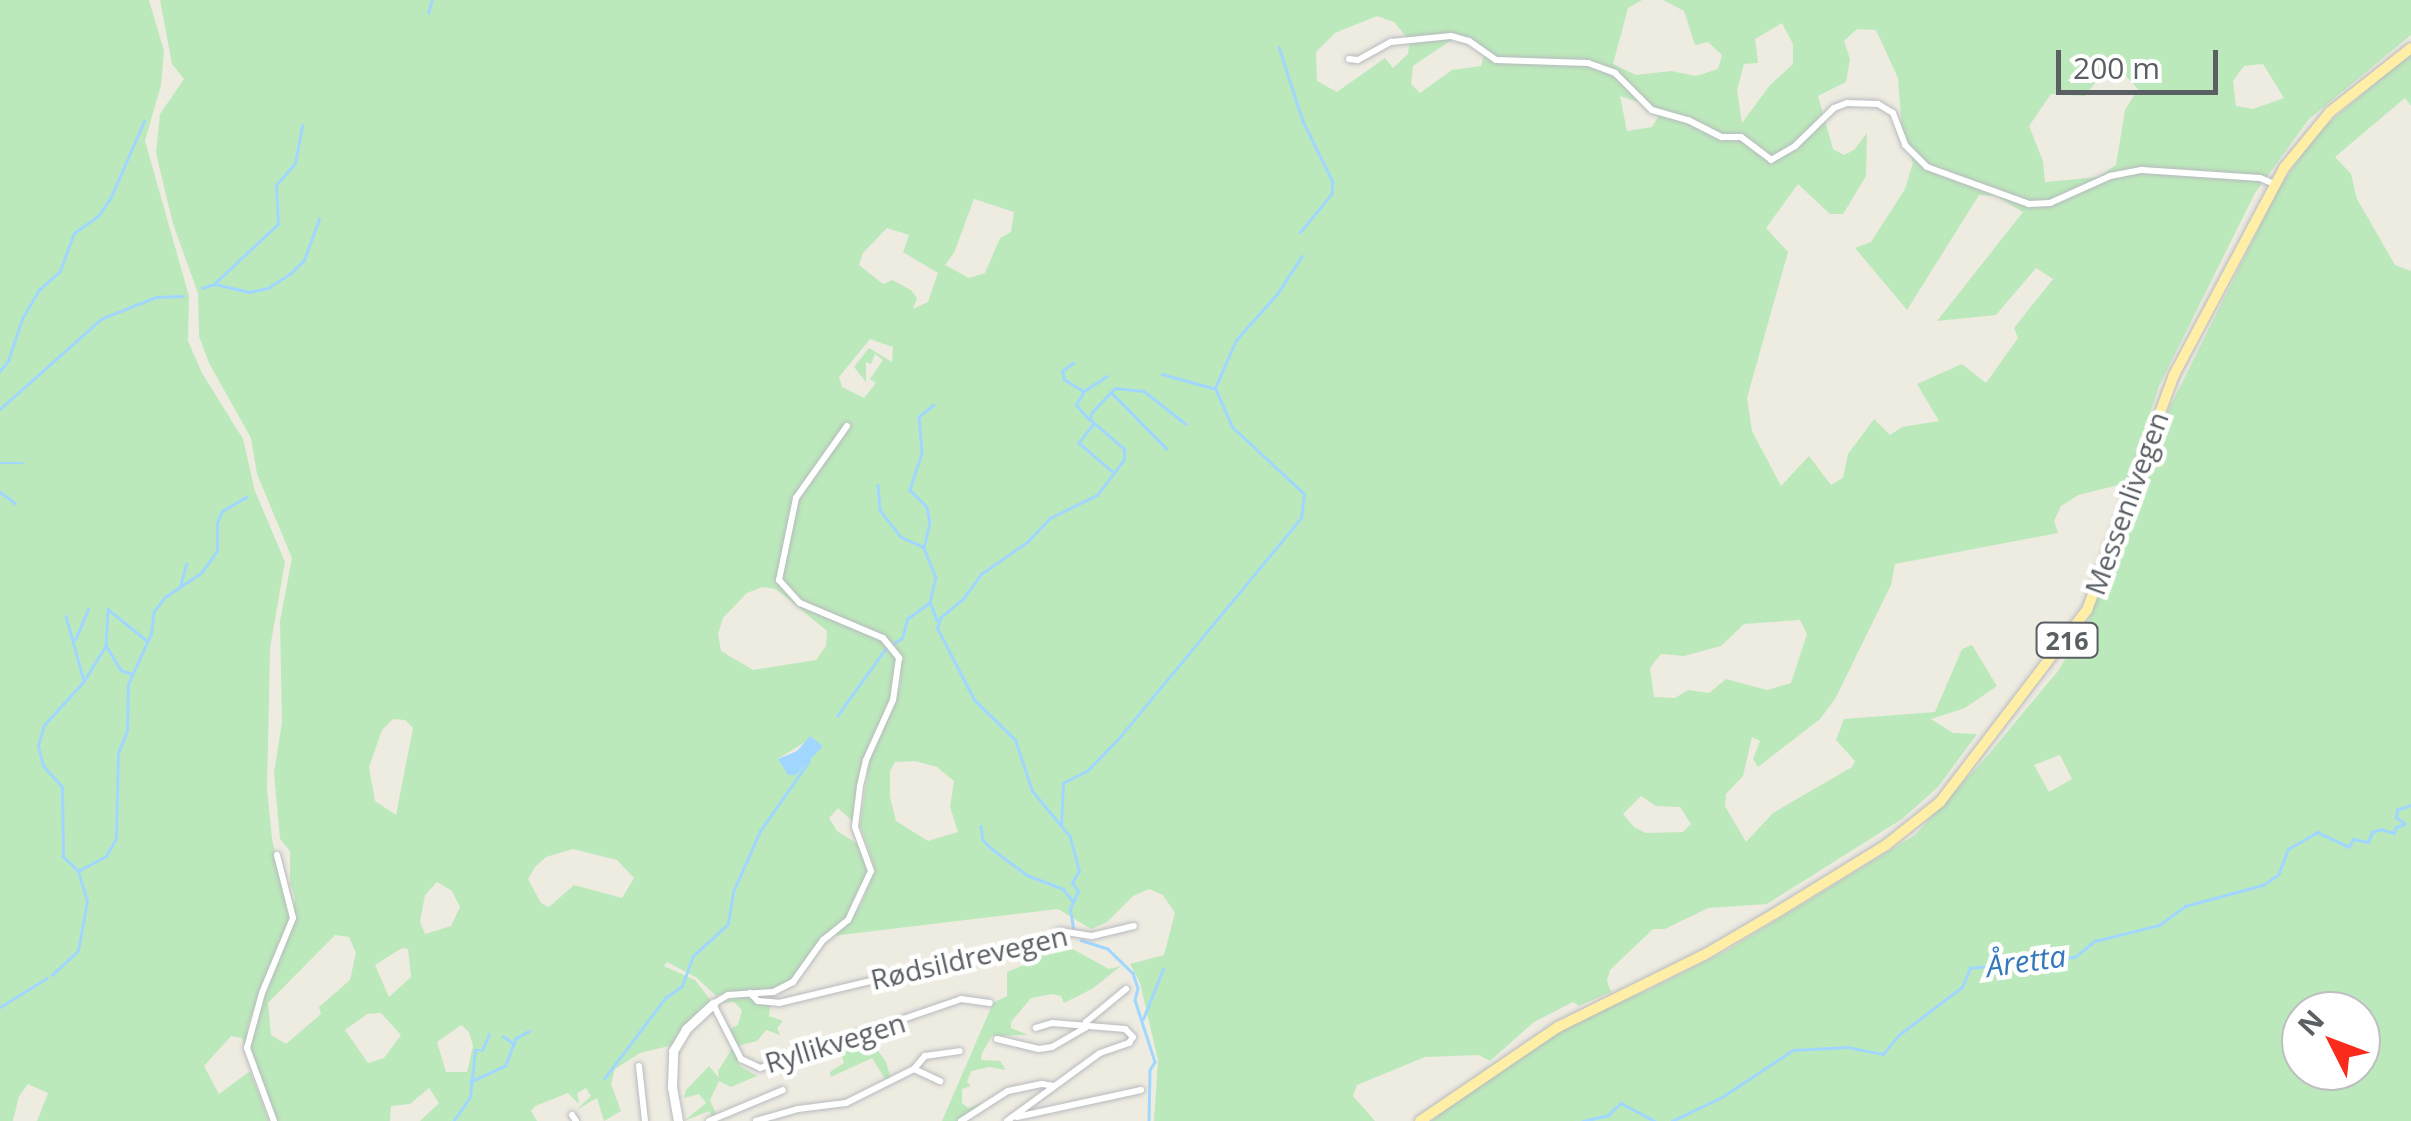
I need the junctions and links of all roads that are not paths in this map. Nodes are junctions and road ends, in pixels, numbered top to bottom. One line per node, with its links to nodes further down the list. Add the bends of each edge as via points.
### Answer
1 (2411, 48): 3 (main road, Messenlivegen / 216, via 2330,112)
2 (1350, 59): 3 (street, via 1391,42 1451,36 1496,60 1588,62 1615,73 1652,110 1718,136 1741,136 1771,160 1834,108 1874,104 1892,113 1905,145 1927,167 2036,205 2142,170)
3 (2274, 184): 28 (main road, Messenlivegen / 216, via 2174,375 2087,610 1956,784 1886,845 1733,939 1558,1027)
4 (847, 426): 8 (street, via 796,498 779,580 800,602 883,638 899,658 893,700 860,786 856,827 871,871 848,920 793,982 773,992)
5 (278, 854): 22 (street, via 293,918 247,1048)
6 (1134, 926): 8 (street, Rødsildrevegen, via 1092,936 1060,931 1028,950 779,1003 758,1001)
7 (1126, 988): 12 (street)
8 (750, 992): 10 (street)
9 (990, 1003): 10 (street, Ryllikvegen, via 961,1000 760,1068 740,1059)
10 (713, 1004): 24 (street, via 673,1052)
11 (1036, 1028): 12 (street)
12 (1085, 1028): 13 (street, via 1044,1049); 18 (street, via 1128,1030 1133,1037)
13 (997, 1039)
14 (960, 1051): 16 (street, via 925,1056)
15 (638, 1066): 23 (street)
16 (914, 1069): 17 (street); 26 (street, via 846,1103)
17 (940, 1081)
18 (1054, 1086): 21 (street); 27 (street, via 1008,1091)
19 (783, 1090): 25 (street)
20 (1140, 1090): 21 (street)
21 (1009, 1120)
22 (274, 1121)
23 (646, 1121)
24 (678, 1121)
25 (709, 1121)
26 (756, 1121)
27 (962, 1121)
28 (1420, 1121)

